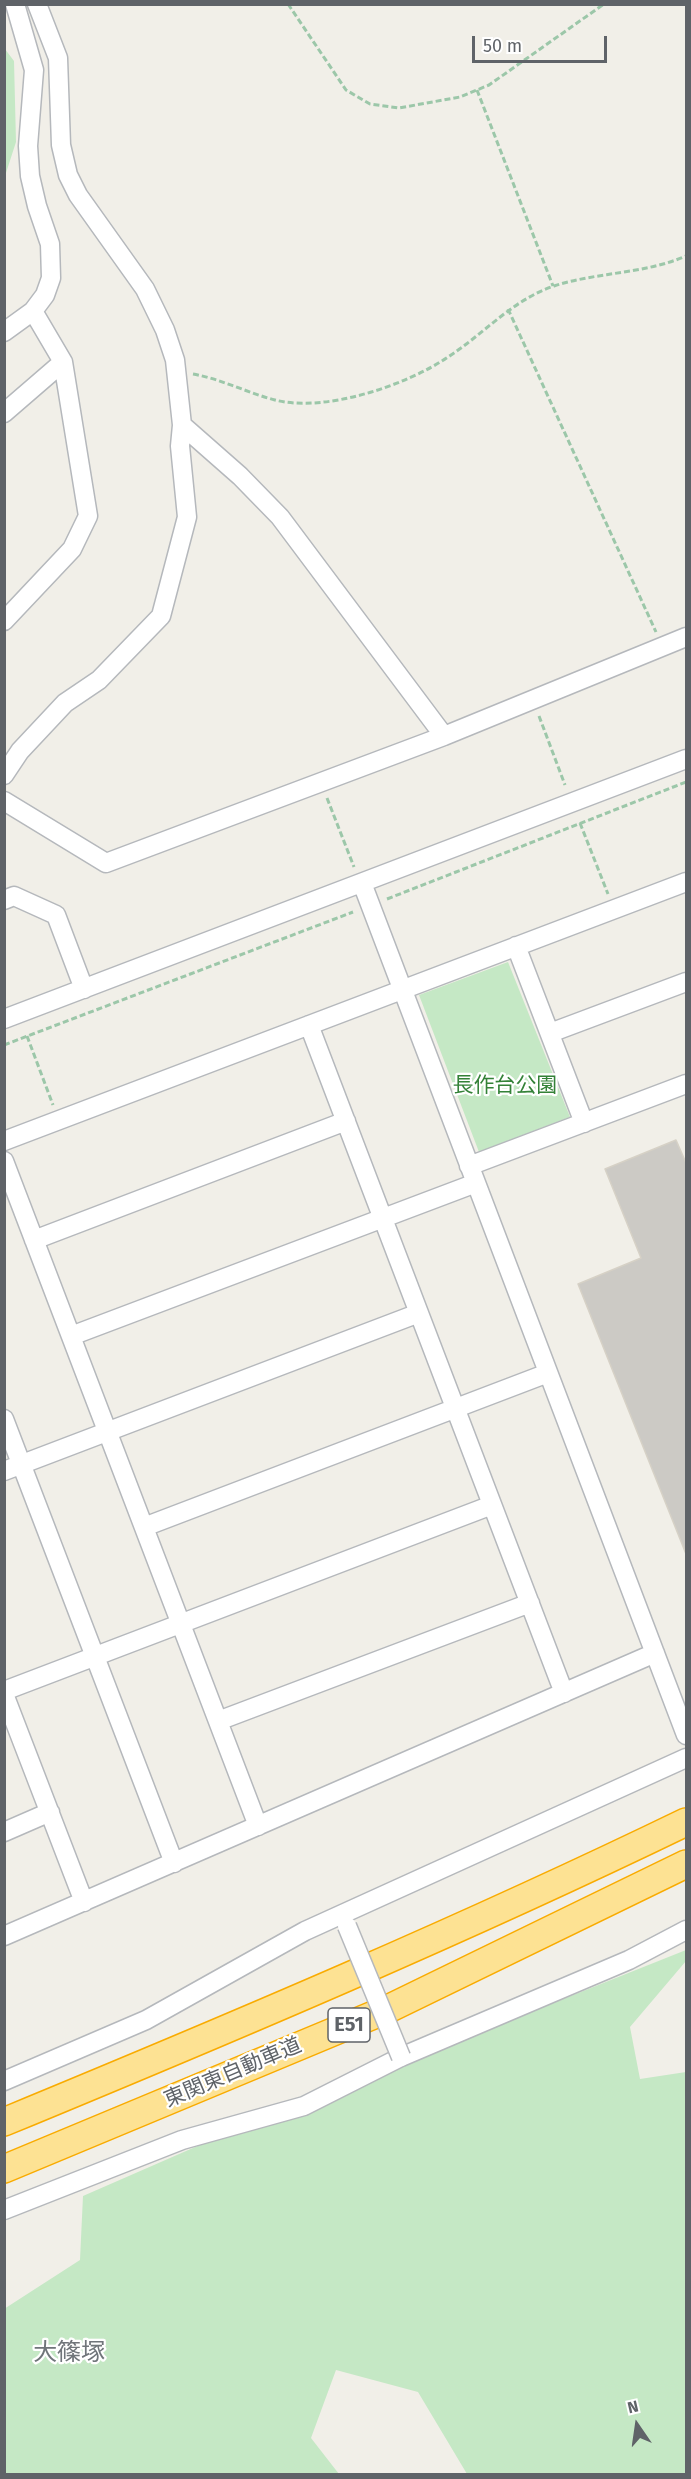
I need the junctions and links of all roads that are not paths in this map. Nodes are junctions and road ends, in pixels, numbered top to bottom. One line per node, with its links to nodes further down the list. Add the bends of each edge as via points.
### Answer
1 (15, 4): 3 (street, via 34,70 28,146 30,176 50,244 51,278)
2 (37, 4): 7 (street, via 58,58 61,146 68,175 145,289 165,330 175,360)
3 (33, 311): 4 (street); 5 (street)
4 (4, 332)
5 (63, 362): 6 (street); 8 (street, via 88,516 72,549)
6 (4, 413)
7 (182, 425): 10 (street, via 280,517); 12 (street, via 180,446 187,517 161,616 99,680 65,703)
8 (5, 617)
9 (687, 637): 10 (street)
10 (444, 736): 13 (street, via 106,863)
11 (687, 759): 14 (street)
12 (4, 775)
13 (4, 801)
14 (358, 875): 19 (street); 20 (street)
15 (687, 882): 17 (street)
16 (4, 900): 19 (street, via 14,896 56,915)
17 (516, 946): 20 (street); 23 (street)
18 (687, 982): 23 (street)
19 (84, 989): 21 (street)
20 (402, 989): 22 (street); 29 (street)
21 (4, 1019)
22 (309, 1025): 25 (street); 27 (street)
23 (550, 1033): 26 (street)
24 (687, 1084): 26 (street)
25 (346, 1121): 30 (street); 31 (street)
26 (584, 1123): 29 (street)
27 (4, 1141)
28 (4, 1161): 31 (street)
29 (473, 1174): 30 (street); 34 (street)
30 (383, 1218): 32 (street); 33 (street)
31 (34, 1240): 33 (street)
32 (419, 1313): 35 (street); 37 (street)
33 (71, 1336): 37 (street)
34 (548, 1373): 35 (street); 43 (street)
35 (456, 1409): 39 (street); 40 (street)
36 (4, 1419): 38 (street)
37 (108, 1432): 38 (street); 40 (street)
38 (13, 1467): 44 (street)
39 (492, 1505): 41 (street); 42 (street)
40 (144, 1527): 42 (street)
41 (530, 1603): 46 (street); 48 (street)
42 (181, 1624): 44 (street); 48 (street)
43 (655, 1653): 46 (street); 49 (street)
44 (95, 1657): 45 (street); 55 (street)
45 (4, 1692): 47 (street)
46 (564, 1693): 53 (street)
47 (9, 1721): 51 (street)
48 (218, 1721): 53 (street)
49 (687, 1735)
50 (687, 1758): 58 (street)
51 (50, 1812): 54 (street); 57 (street)
52 (687, 1821): 63 (highway, 東関東自動車道 / E51, via 571,1878 275,2010)
53 (258, 1826): 55 (street)
54 (4, 1832)
55 (174, 1863): 57 (street)
56 (687, 1864): 64 (highway, 東関東自動車道 / E51, via 388,2009)
57 (84, 1902): 60 (street)
58 (344, 1920): 61 (street, bridge); 62 (street, via 305,1931 146,2020)
59 (687, 1930): 61 (street, via 629,1960)
60 (4, 1936)
61 (401, 2057): 65 (street, via 304,2106 182,2140)
62 (4, 2081)
63 (4, 2122)
64 (4, 2169)
65 (4, 2210)

